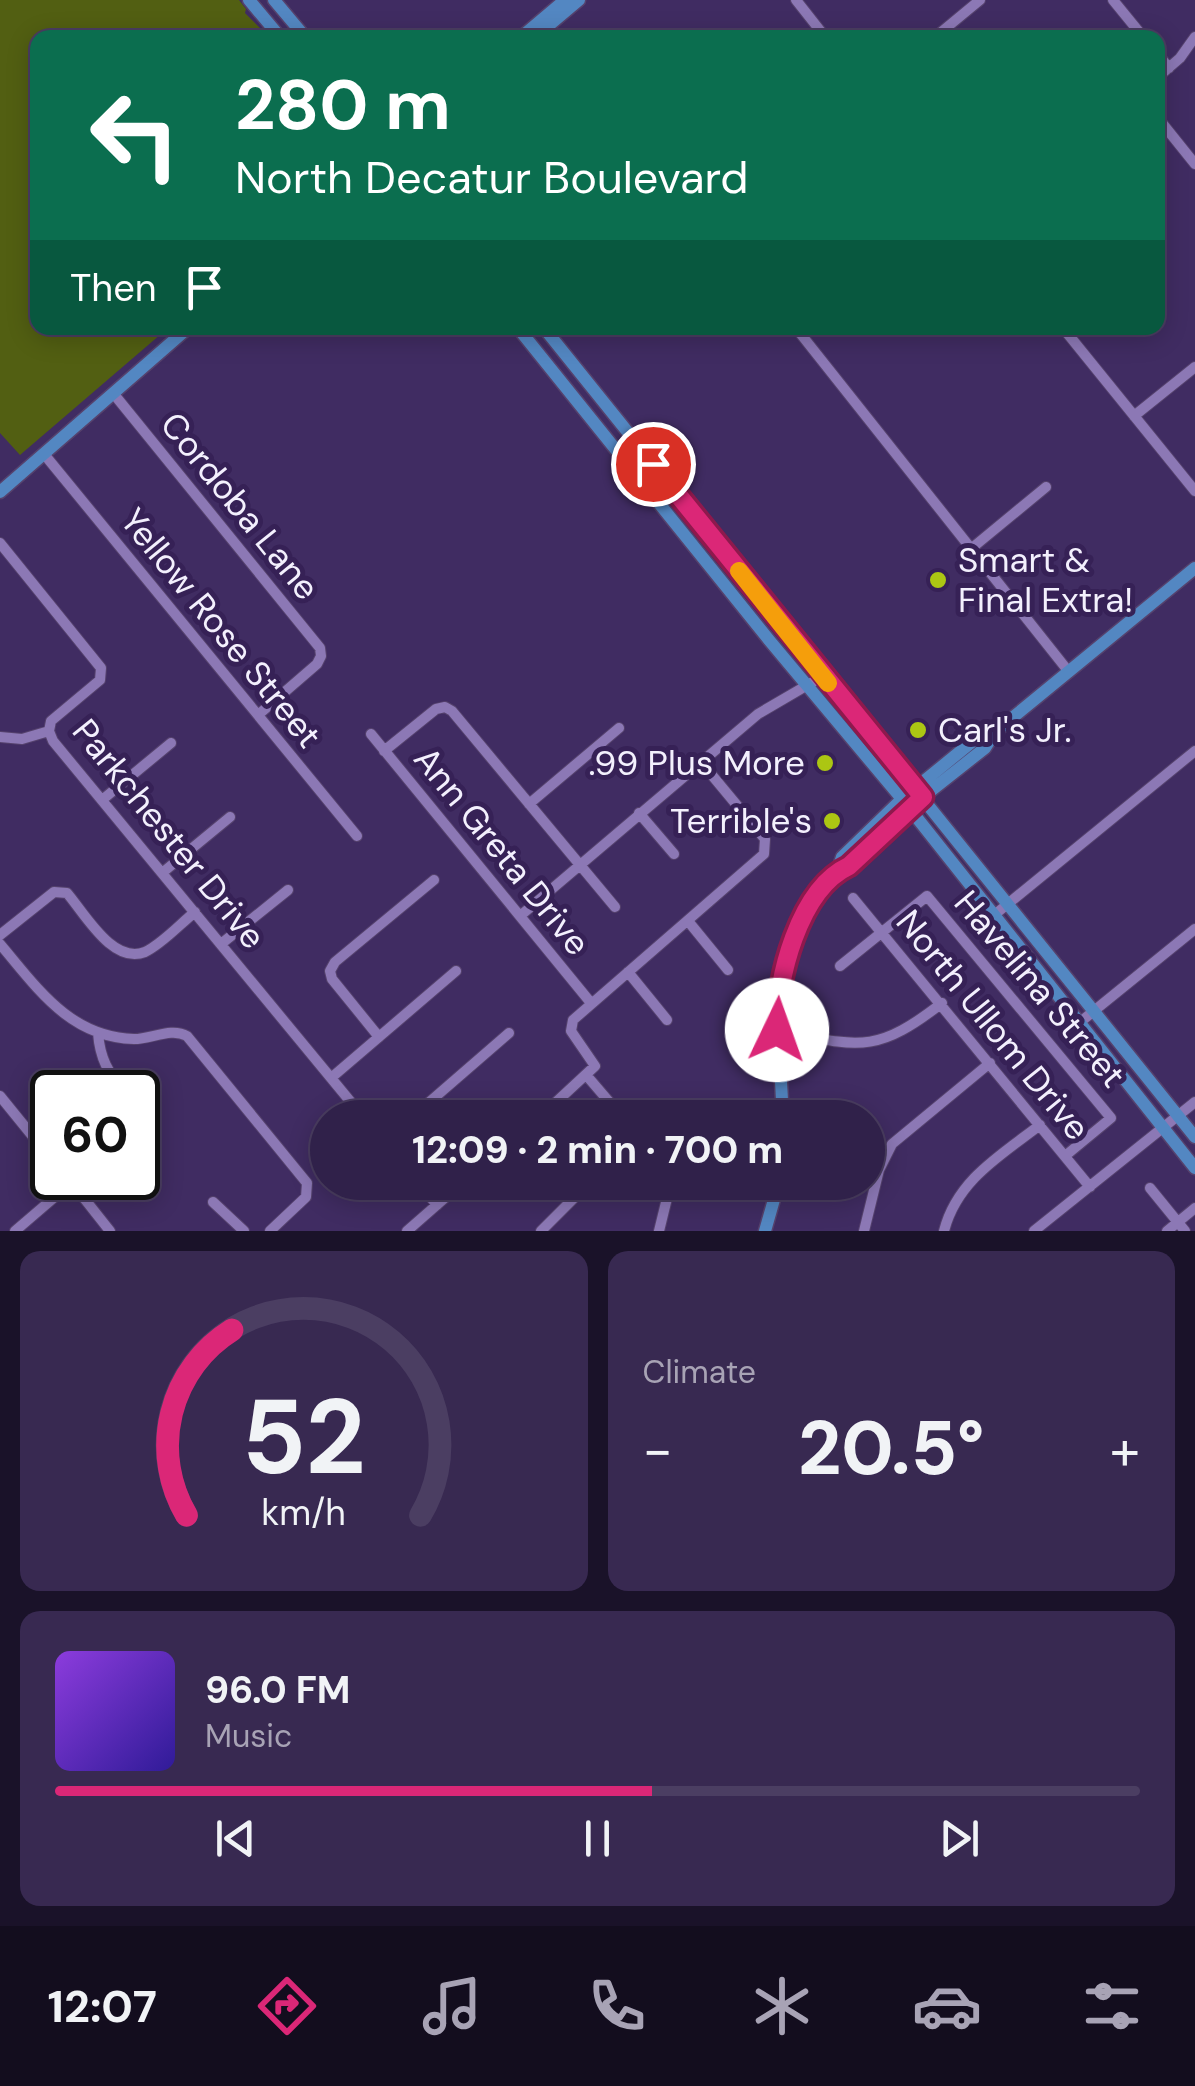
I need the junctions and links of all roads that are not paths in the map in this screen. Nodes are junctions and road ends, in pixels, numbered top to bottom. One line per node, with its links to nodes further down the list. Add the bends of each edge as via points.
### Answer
1 (250, 0): 9 (main road)
2 (274, 0): 10 (main road)
3 (565, 0): 8 (main road)
4 (579, 0): 8 (main road)
5 (796, 0): 11 (street)
6 (980, 0): 12 (street)
7 (1116, 1): 13 (street)
8 (549, 28)
9 (274, 30)
10 (299, 30)
11 (820, 30)
12 (944, 30)
13 (1138, 30)
14 (1195, 37): 16 (street)
15 (1165, 64): 16 (street)
16 (1168, 68): 17 (street)
17 (1165, 71)
18 (1165, 126): 19 (street)
19 (1193, 156)
20 (180, 335): 26 (main road)
21 (524, 335): 29 (main road)
22 (550, 335): 28 (main road)
23 (802, 335): 35 (street)
24 (1069, 335): 27 (street)
25 (1195, 366): 27 (street)
26 (113, 393): 30 (main road); 42 (street, Cordoba Lane, via 320,648 317,664)
27 (1134, 416): 33 (street)
28 (622, 426): 29 (main road); 36 (main road)
29 (608, 439): 37 (main road)
30 (44, 454): 32 (main road); 42 (street, Yellow Rose Street)
31 (1046, 487): 35 (street)
32 (0, 492)
33 (1195, 492)
34 (0, 543): 44 (street, Parkchester Drive, via 101,668 100,680 51,721)
35 (972, 548): 39 (street)
36 (724, 552): 37 (main road); 40 (main road)
37 (709, 566): 41 (main road)
38 (1195, 568): 39 (main road)
39 (1069, 672): 51 (main road, via 995,732 978,736)
40 (822, 676): 41 (street); 51 (main road)
41 (807, 685): 50 (street, via 758,714); 54 (main road)
42 (258, 716): 57 (street, Yellow Rose Street)
43 (618, 728): 53 (street)
44 (49, 731): 46 (street); 52 (street, Parkchester Drive)
45 (371, 734): 48 (street, Ann Greta Drive)
46 (0, 737)
47 (171, 743): 52 (street)
48 (384, 751): 53 (street, via 445,707); 67 (street, Ann Greta Drive)
49 (1195, 752): 64 (street)
50 (701, 762): 55 (street); 69 (street, via 766,846)
51 (919, 792): 54 (main road); 64 (main road)
52 (102, 800): 60 (street, Parkchester Drive)
53 (529, 804): 59 (street)
54 (906, 804): 68 (main road); 84 (main road, via 842,857 800,924 779,986)
55 (639, 814): 58 (street); 59 (street)
56 (230, 817): 60 (street)
57 (357, 836)
58 (674, 854)
59 (579, 865): 65 (street); 67 (street)
60 (162, 873): 66 (street, Parkchester Drive)
61 (434, 880): 87 (street, via 330,971)
62 (288, 890): 74 (street)
63 (853, 898): 71 (street, North Ullom Drive)
64 (1007, 905): 68 (street); 81 (main road)
65 (615, 907)
66 (194, 912): 72 (street, via 145,952 130,954 112,946 61,891); 74 (street, Parkchester Drive)
67 (520, 916): 79 (street, Ann Greta Drive)
68 (994, 916): 83 (main road)
69 (688, 921): 76 (street); 78 (street)
70 (1195, 929): 81 (street)
71 (881, 932): 75 (street); 80 (street, North Ullom Drive); 104 (street, Havelina Street, via 927,896 1111,1118)
72 (0, 936)
73 (0, 944): 85 (street, via 54,1007)
74 (221, 944): 91 (street, Parkchester Drive)
75 (840, 966)
76 (728, 970)
77 (456, 971): 87 (street)
78 (628, 972): 79 (street); 82 (street)
79 (591, 1003): 90 (street, via 571,1025 595,1066)
80 (942, 1003): 84 (street, via 875,1043); 88 (street, North Ullom Drive)
81 (1093, 1011): 83 (street); 99 (main road)
82 (667, 1020)
83 (1079, 1023): 101 (main road)
84 (777, 1030): 97 (main road)
85 (98, 1033): 89 (street); 122 (street, via 187,1036 307,1184 306,1197)
86 (509, 1033): 94 (street)
87 (379, 1037): 91 (street)
88 (990, 1063): 100 (street, North Ullom Drive); 127 (street, via 892,1144 878,1170)
89 (106, 1070)
90 (587, 1076): 95 (street); 96 (street)
91 (332, 1078): 93 (street, Parkchester Drive)
92 (0, 1096): 102 (street)
93 (350, 1100)
94 (432, 1100)
95 (560, 1100)
96 (608, 1100)
97 (782, 1100)
98 (1195, 1102): 99 (street)
99 (1178, 1117): 101 (street); 103 (main road)
100 (1040, 1125): 104 (street, North Ullom Drive); 128 (street, via 962,1188)
101 (1163, 1129): 105 (main road); 106 (street)
102 (30, 1133)
103 (1195, 1137)
104 (1065, 1156): 106 (street, North Ullom Drive)
105 (1195, 1168)
106 (1090, 1187): 129 (street)
107 (1150, 1188): 118 (street)
108 (48, 1200): 119 (street)
109 (85, 1200): 120 (street)
110 (432, 1200): 116 (street)
111 (444, 1200): 116 (street)
112 (572, 1200): 124 (street)
113 (667, 1200): 125 (street)
114 (772, 1200): 126 (main road)
115 (213, 1202): 121 (street)
116 (437, 1206): 123 (street)
117 (1195, 1208): 118 (street)
118 (1182, 1226): 130 (street)
119 (15, 1231)
120 (110, 1231)
121 (244, 1231)
122 (270, 1231)
123 (407, 1231)
124 (540, 1231)
125 (659, 1231)
126 (765, 1231)
127 (864, 1231)
128 (944, 1231)
129 (1034, 1231)
130 (1167, 1231)

